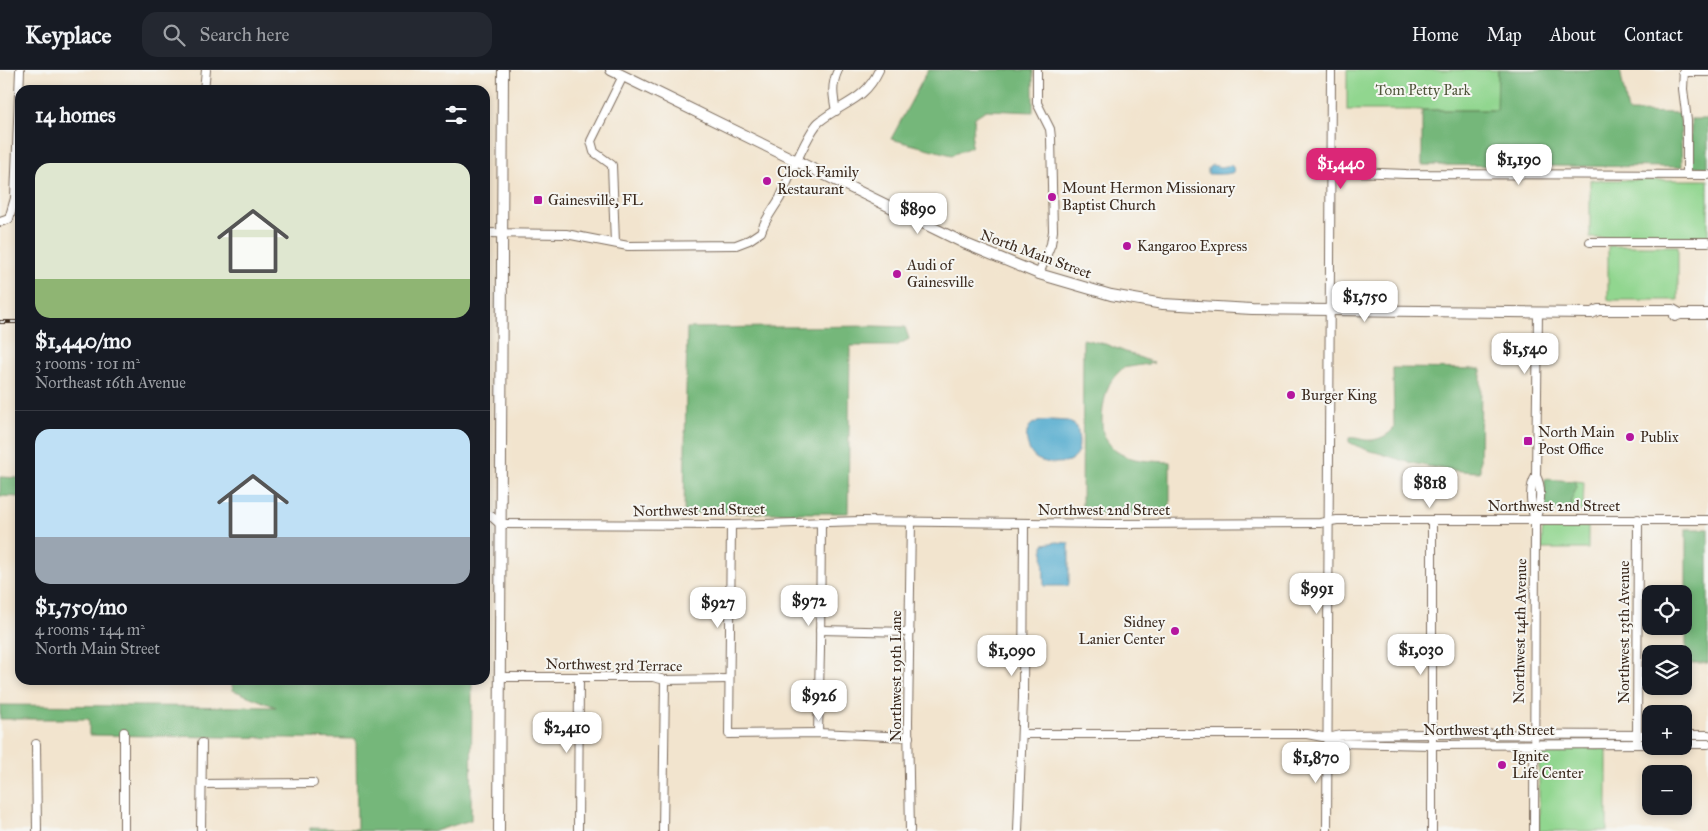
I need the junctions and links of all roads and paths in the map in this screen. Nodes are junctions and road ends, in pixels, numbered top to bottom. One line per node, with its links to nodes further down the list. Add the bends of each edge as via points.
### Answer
1 (20, 70): 12 (street)
2 (206, 70): 13 (street)
3 (503, 70): 22 (main road)
4 (611, 70): 11 (main road, North Main Street)
5 (838, 70): 14 (street, via 832,90)
6 (879, 70): 14 (street, via 868,89)
7 (1037, 70): 26 (street, via 1037,103 1051,138 1053,230)
8 (1331, 70): 16 (street)
9 (1684, 71): 10 (street); 18 (street)
10 (1708, 72)
11 (623, 76): 15 (main road, North Main Street); 25 (street, via 591,141 594,152 612,165)
12 (19, 85)
13 (204, 85)
14 (836, 111): 15 (street, via 817,124)
15 (797, 162): 25 (street, via 761,232 743,243 662,246); 26 (main road, North Main Street, via 966,244)
16 (1330, 171): 18 (street); 27 (street)
17 (1708, 174): 18 (street)
18 (1687, 175)
19 (15, 198): 20 (street, via 9,219)
20 (0, 222)
21 (490, 233): 22 (street)
22 (502, 233): 25 (street, via 566,234); 39 (main road)
23 (1590, 242): 24 (street)
24 (1708, 242)
25 (615, 243)
26 (1039, 274): 27 (main road, North Main Street, via 1111,295 1163,304)
27 (1328, 310): 28 (main road, North Main Street); 37 (street)
28 (1538, 312): 29 (main road, North Main Street, via 1616,317); 33 (street, Northwest 14th Avenue, via 1536,476 1532,482)
29 (1708, 314)
30 (490, 516): 39 (street)
31 (1638, 519): 33 (street, Northwest 2nd Street); 34 (street, Northwest 2nd Street); 57 (street, Northwest 13th Avenue)
32 (1432, 520): 33 (street, Northwest 2nd Street); 37 (street, Northwest 2nd Street); 50 (street)
33 (1535, 520): 56 (street, Northwest 14th Avenue)
34 (1708, 520)
35 (911, 521): 36 (street, Northwest 2nd Street); 38 (street, Northwest 2nd Street); 42 (street, Northwest 19th Lane)
36 (821, 522): 40 (street, Northwest 2nd Street); 41 (street)
37 (1328, 522): 38 (street, Northwest 2nd Street); 54 (street)
38 (1024, 523): 49 (street)
39 (500, 524): 40 (street, Northwest 2nd Street); 43 (main road)
40 (731, 525): 45 (street)
41 (820, 630): 42 (street); 48 (street)
42 (910, 632): 53 (street, Northwest 19th Lane)
43 (499, 676): 44 (street, Northwest 3rd Terrace); 69 (main road)
44 (579, 678): 46 (street, Northwest 3rd Terrace, via 653,677); 70 (street)
45 (728, 679): 46 (street, Northwest 3rd Terrace); 48 (street, via 729,734)
46 (665, 680): 71 (street)
47 (124, 732): 67 (street)
48 (818, 733): 53 (street)
49 (1022, 734): 54 (street, Northwest 4th Street, via 1307,734); 73 (street)
50 (1432, 734): 54 (street, Northwest 4th Street); 56 (street, Northwest 4th Street); 63 (street)
51 (1692, 735): 52 (street)
52 (1708, 735)
53 (909, 737): 72 (street, Northwest 19th Lane)
54 (1328, 738): 63 (street, Northwest 4th Street, via 1336,743); 74 (street)
55 (1642, 738): 57 (street, Northwest 4th Street)
56 (1533, 739): 57 (street, Northwest 4th Street); 63 (street, Northwest 4th Street); 76 (street, Northwest 14th Avenue)
57 (1638, 740): 58 (street, Northwest 4th Street)
58 (1642, 741)
59 (202, 743): 65 (street)
60 (36, 744): 66 (street)
61 (1692, 744): 62 (street)
62 (1708, 744)
63 (1432, 745): 75 (street)
64 (313, 783): 65 (street)
65 (202, 784): 68 (street)
66 (37, 831)
67 (124, 831)
68 (201, 831)
69 (499, 831)
70 (578, 831)
71 (663, 831)
72 (910, 831)
73 (1018, 831)
74 (1327, 831)
75 (1432, 831)
76 (1534, 831)

